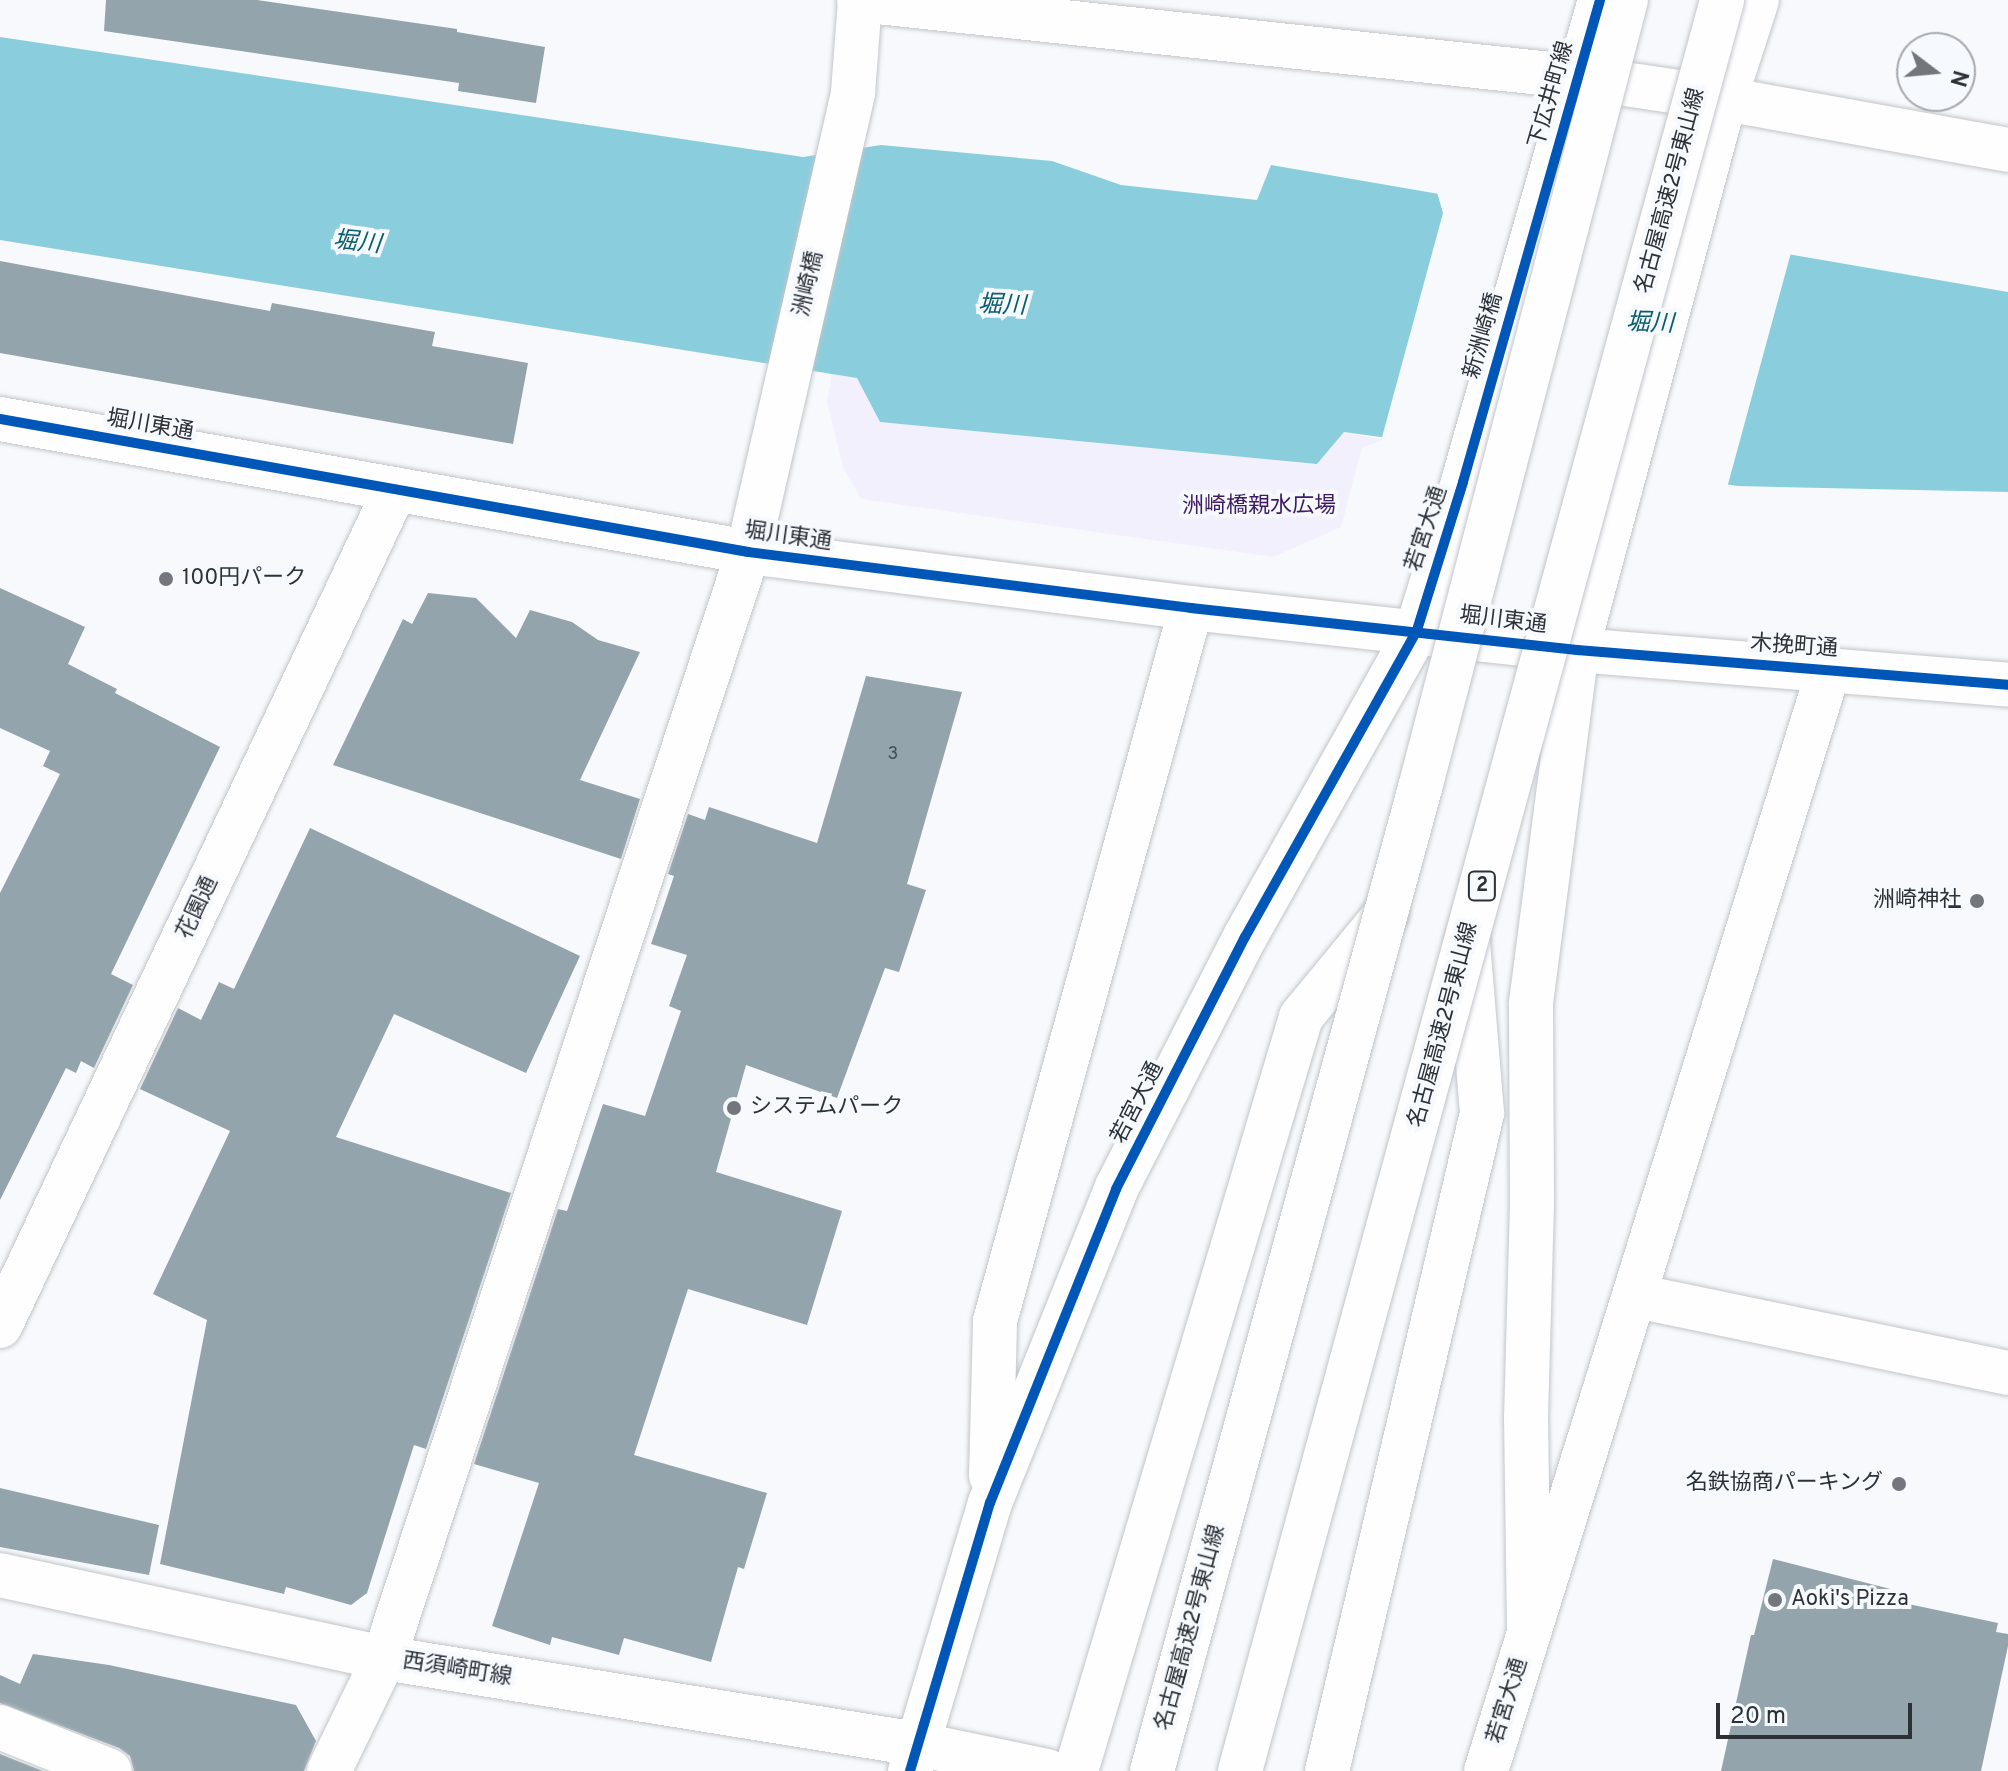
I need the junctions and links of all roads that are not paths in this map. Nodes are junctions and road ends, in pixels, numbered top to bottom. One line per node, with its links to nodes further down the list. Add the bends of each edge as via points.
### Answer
1 (859, 0): 6 (main road); 13 (main road, 洲崎橋, via 853,92)
2 (1600, 0): 6 (main road, 下広井町線)
3 (1626, 0): 19 (main road, 名古屋高速2号東山線, bridge)
4 (1722, 0): 20 (main road, 名古屋高速2号東山線 / 2, bridge)
5 (1757, 0): 7 (main road)
6 (1578, 77): 7 (main road); 9 (main road, 下広井町線)
7 (1725, 99): 8 (main road); 16 (main road, 若宮大通)
8 (2008, 150)
9 (1543, 201): 11 (main road, 新洲崎橋)
10 (0, 419): 12 (main road, 堀川東通)
11 (1463, 482): 15 (main road, 若宮大通)
12 (395, 490): 13 (main road, 堀川東通); 22 (main road, 花園通)
13 (748, 552): 14 (main road, 堀川東通); 27 (main road, 洲崎橋)
14 (1191, 608): 15 (main road, 堀川東通); 24 (main road, 若宮大通, via 995,1321)
15 (1417, 630): 16 (main road, 堀川東通); 24 (main road, 若宮大通, via 1245,937 1116,1189)
16 (1577, 650): 17 (main road, 木挽町通); 26 (main road, 若宮大通, via 1531,1003)
17 (1829, 669): 18 (main road, 木挽町通); 21 (main road, 若宮大通)
18 (2008, 685)
19 (1386, 914): 33 (main road, via 1301,1017); 34 (main road, 名古屋高速2号東山線, bridge)
20 (1468, 939): 35 (main road, 名古屋高速2号東山線 / 2, bridge); 36 (main road, via 1482,1113)
21 (1636, 1296): 23 (main road); 26 (main road, 若宮大通)
22 (0, 1326)
23 (2008, 1373)
24 (990, 1503): 29 (main road, 若宮大通)
25 (0, 1575): 27 (main road, 西須崎町線)
26 (1529, 1630): 37 (main road, 若宮大通)
27 (384, 1658): 29 (main road, 西須崎町線); 31 (main road, 洲崎橋)
28 (0, 1727): 30 (main road)
29 (914, 1758): 32 (main road, 西須崎町線)
30 (110, 1771)
31 (329, 1771)
32 (1047, 1771)
33 (1076, 1771)
34 (1152, 1771)
35 (1240, 1771)
36 (1327, 1771)
37 (1486, 1771)

